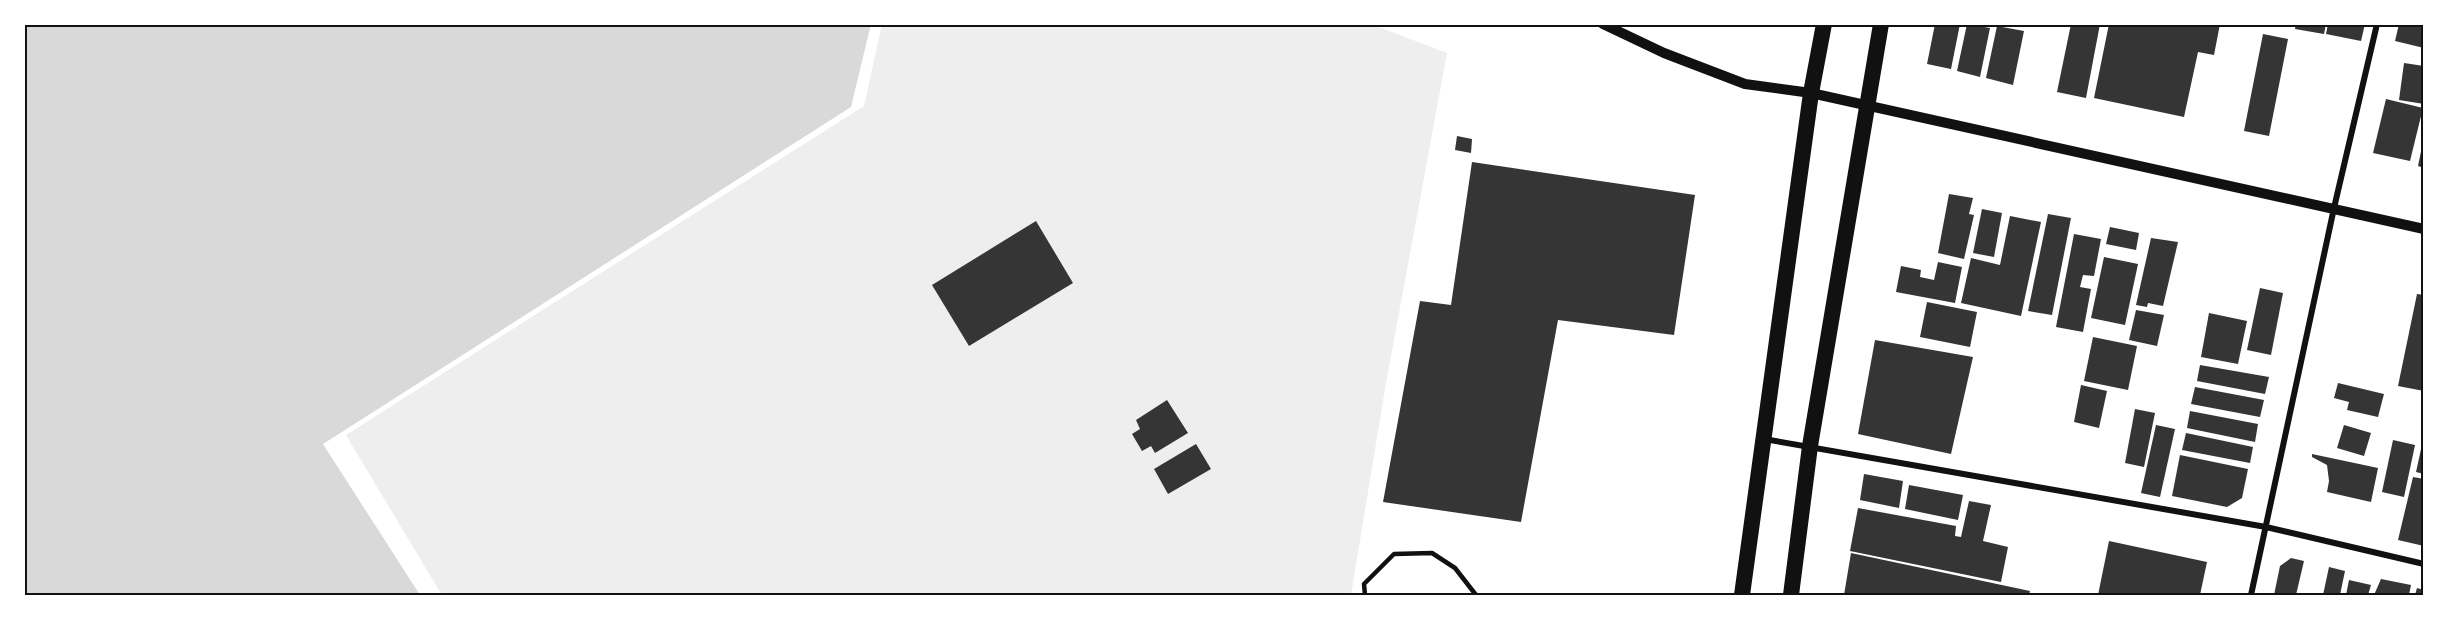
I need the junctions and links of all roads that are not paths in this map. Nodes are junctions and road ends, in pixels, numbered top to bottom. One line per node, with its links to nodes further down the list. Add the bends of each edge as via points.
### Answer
1 (1602, 24): 5 (street, via 1745,84)
2 (1824, 24): 5 (highway)
3 (1881, 24): 6 (highway)
4 (2378, 24): 7 (street)
5 (1811, 93): 6 (street); 9 (highway)
6 (1868, 107): 7 (street); 10 (highway)
7 (2334, 208): 8 (street); 11 (street)
8 (2424, 229)
9 (1763, 439): 10 (street); 15 (highway)
10 (1810, 446): 11 (street); 16 (highway)
11 (2266, 527): 12 (street); 17 (street)
12 (2424, 564)
13 (1365, 595): 14 (lane, via 1364,584 1394,554 1432,553 1455,568)
14 (1476, 595)
15 (1742, 595)
16 (1791, 595)
17 (2251, 595)

